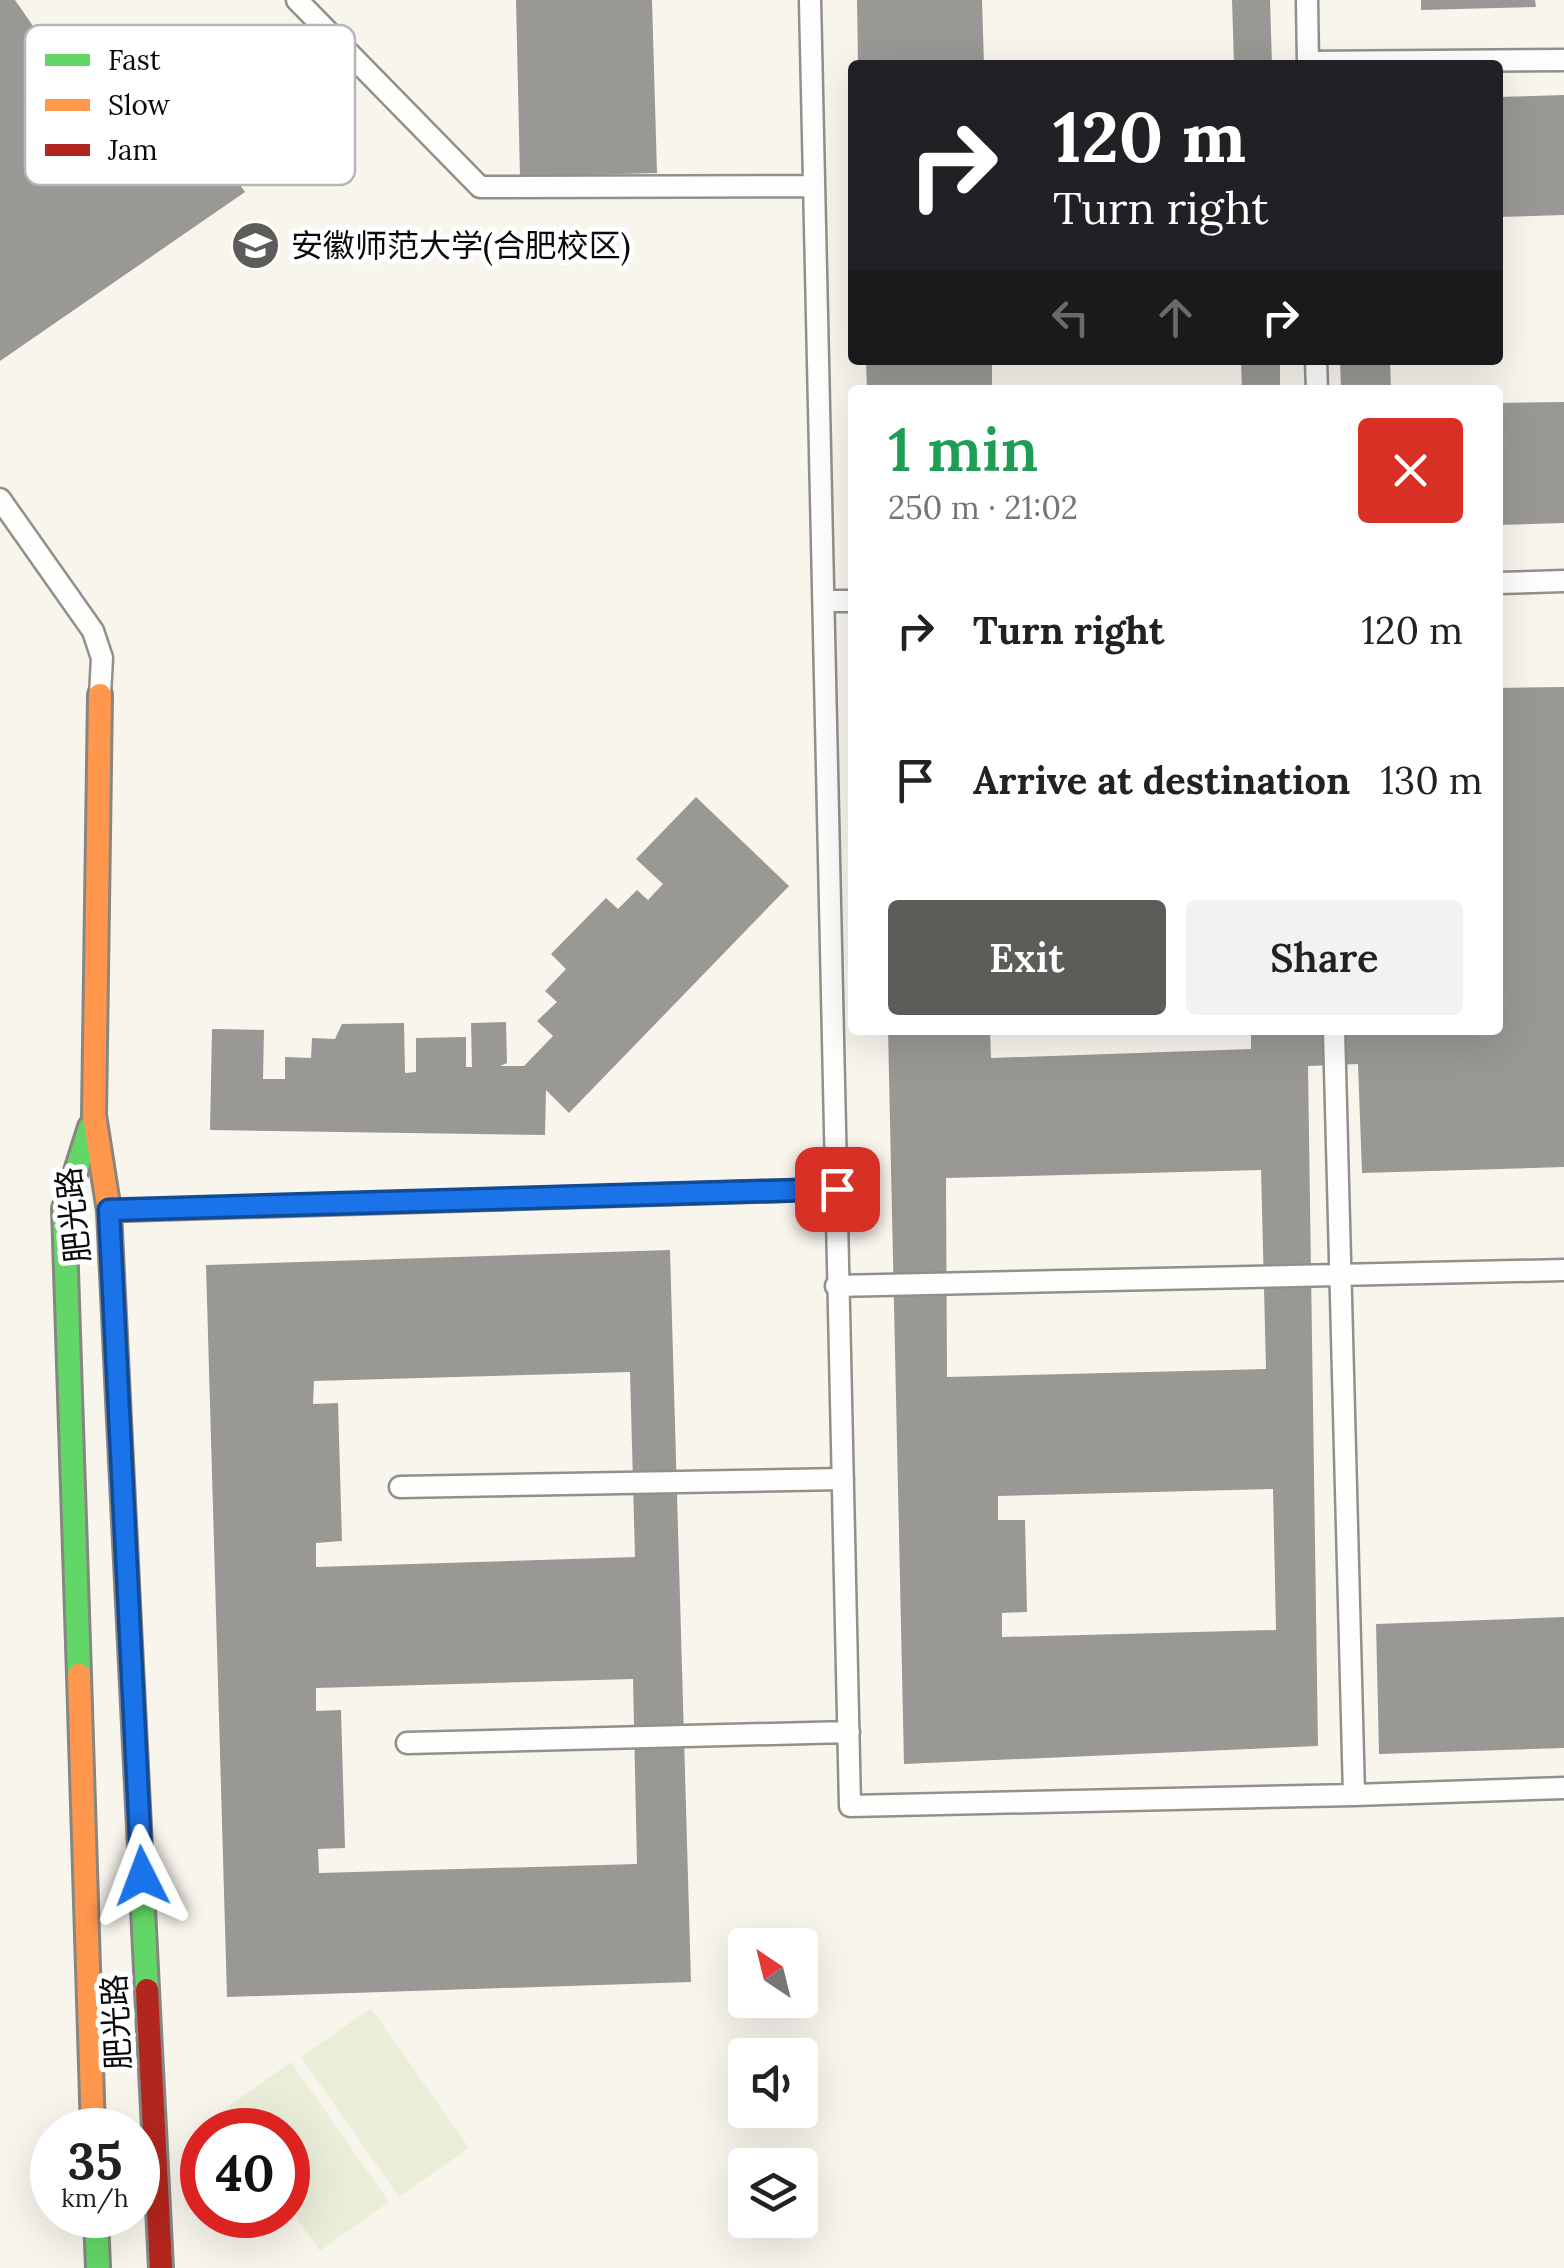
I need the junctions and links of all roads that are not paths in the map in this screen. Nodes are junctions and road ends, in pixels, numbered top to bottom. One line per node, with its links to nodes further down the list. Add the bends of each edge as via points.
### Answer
1 (297, 0): 4 (lane)
2 (810, 0): 9 (lane)
3 (1306, 0): 6 (lane)
4 (321, 25)
5 (355, 59): 9 (lane, via 480,187)
6 (1308, 60)
7 (1564, 60): 8 (lane)
8 (1503, 61)
9 (814, 186): 14 (lane)
10 (0, 499): 15 (lane, via 96,638)
11 (1564, 581): 12 (lane)
12 (1503, 583)
13 (848, 600): 14 (lane)
14 (824, 601): 18 (lane)
15 (100, 695): 17 (street)
16 (1334, 1035): 27 (lane)
17 (94, 1115): 19 (street, 肥光路); 28 (street, 肥光路, via 64,1210)
18 (837, 1189): 19 (lane); 22 (lane)
19 (109, 1210): 31 (street, 肥光路)
20 (1564, 1270): 21 (lane)
21 (836, 1286)
22 (843, 1479): 23 (lane); 24 (lane)
23 (400, 1486)
24 (848, 1732): 25 (lane); 27 (lane, via 850,1806)
25 (407, 1743)
26 (1564, 1788): 27 (lane)
27 (1354, 1794)
28 (93, 2108)
29 (97, 2238): 30 (street)
30 (98, 2268)
31 (161, 2268)

